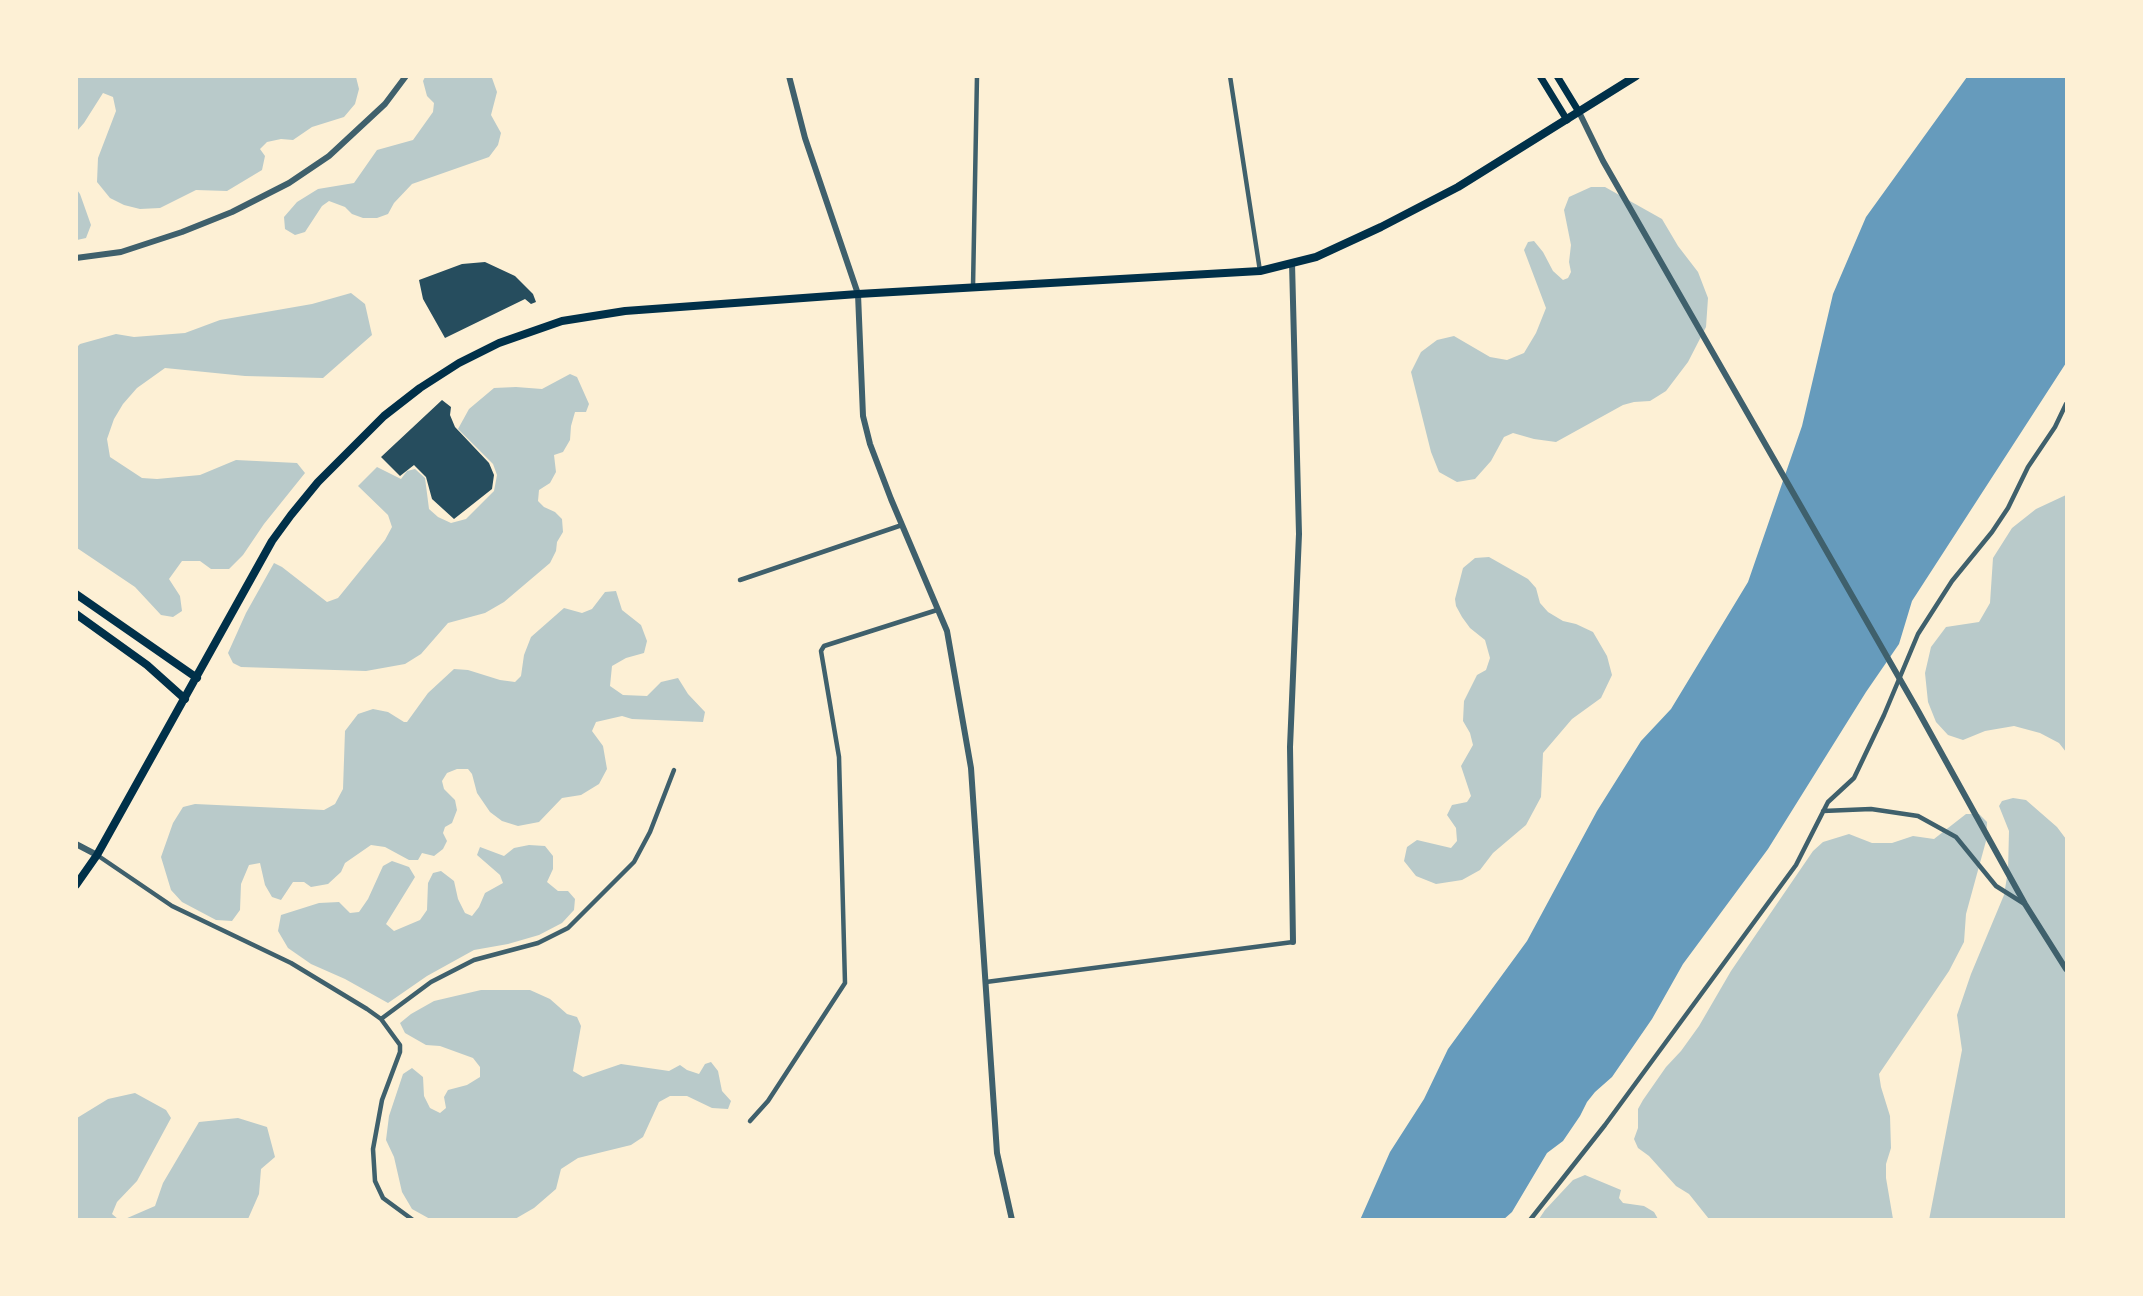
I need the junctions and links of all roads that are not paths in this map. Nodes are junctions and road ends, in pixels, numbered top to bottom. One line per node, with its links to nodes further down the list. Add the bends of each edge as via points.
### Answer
1 (405, 76): 10 (street, via 385,104 329,156 289,183 182,232 121,252)
2 (789, 76): 14 (street, via 805,138)
3 (977, 76): 13 (street)
4 (1230, 76): 12 (street)
5 (1540, 76): 9 (main road)
6 (1557, 76): 8 (main road)
7 (1636, 76): 8 (main road)
8 (1579, 112): 9 (main road); 28 (street)
9 (1567, 120): 11 (main road, via 1458,187 1316,257)
10 (76, 258)
11 (1292, 263): 12 (main road); 29 (street, via 1299,534 1290,747)
12 (1260, 271): 13 (main road)
13 (973, 287): 14 (main road)
14 (858, 294): 16 (street, via 863,416); 21 (main road, via 680,305 562,321 499,343 459,363 384,416 318,482 272,541)
15 (2067, 404): 24 (street, via 2008,508 1952,581 1918,634 1854,778)
16 (902, 525): 17 (street); 19 (street)
17 (741, 580)
18 (76, 594): 21 (main road)
19 (937, 610): 31 (street, via 947,632 971,768); 33 (street, via 824,646 821,651 839,757 845,983 768,1101)
20 (76, 614): 22 (main road, via 147,665)
21 (197, 678): 22 (main road)
22 (185, 699): 26 (main road)
23 (674, 770): 32 (street, via 634,862 568,928 538,943 474,960 431,982)
24 (1823, 812): 28 (street, via 1871,809 1918,816 1956,837 1996,886); 36 (street, via 1796,865 1605,1125)
25 (76, 843): 26 (street)
26 (98, 855): 27 (main road); 32 (street, via 172,906 291,963)
27 (76, 885)
28 (2025, 904): 30 (street)
29 (1293, 942): 31 (street)
30 (2067, 969)
31 (986, 982): 35 (street, via 998,1153)
32 (381, 1019): 34 (street, via 400,1045 400,1052 382,1100 373,1149 375,1181 384,1198)
33 (750, 1120)
34 (413, 1220)
35 (1012, 1220)
36 (1530, 1220)

